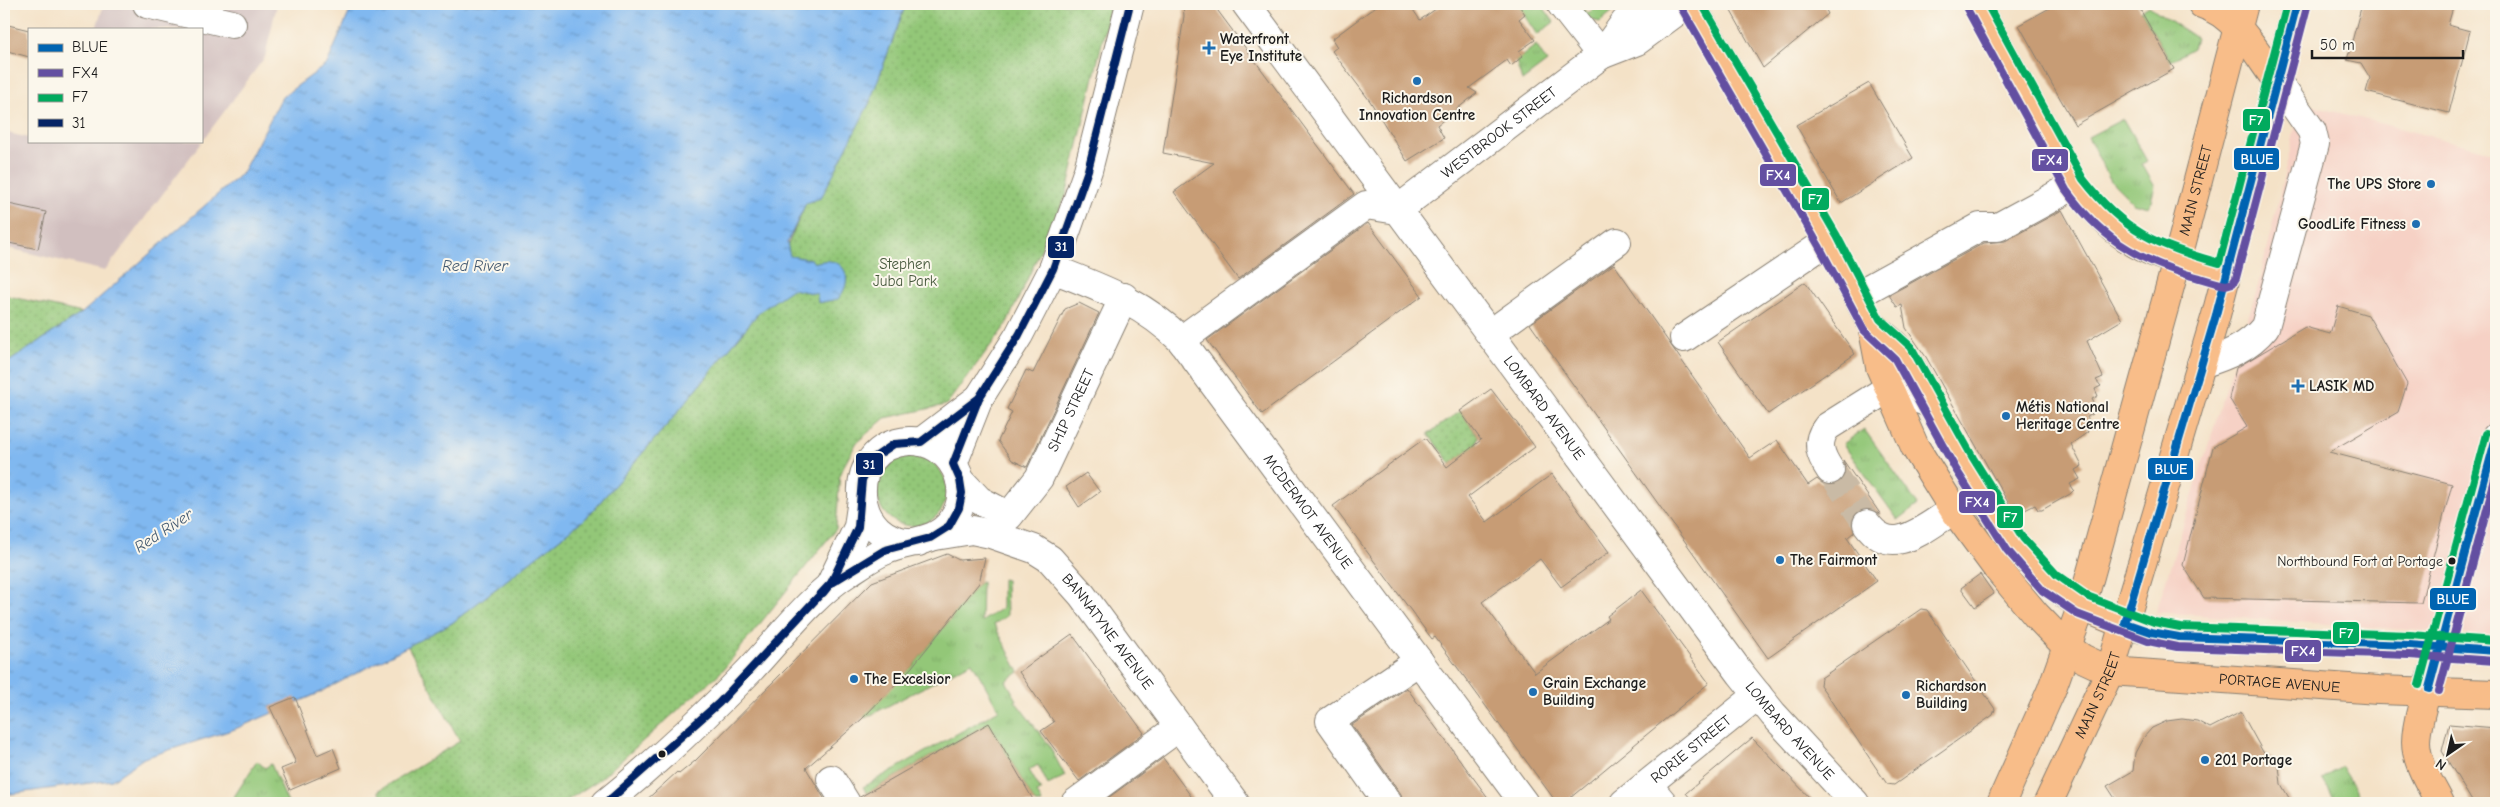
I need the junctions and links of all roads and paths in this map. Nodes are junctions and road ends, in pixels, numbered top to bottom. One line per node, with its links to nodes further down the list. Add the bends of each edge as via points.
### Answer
1 (147, 4): 12 (street)
2 (1130, 4): 20 (street, via 1088,170)
3 (1246, 4): 16 (street, LOMBARD AVENUE)
4 (1561, 4): 13 (street)
5 (1648, 4): 13 (street, WESTBROOK STREET, via 1625,22)
6 (1686, 4): 13 (street, WESTBROOK STREET, via 1636,41)
7 (1691, 4): 17 (main road)
8 (1976, 4): 15 (main road)
9 (2202, 4): 11 (main road)
10 (2296, 4): 14 (main road, MAIN STREET)
11 (2241, 16): 14 (main road); 19 (main road, MAIN STREET)
12 (232, 24)
13 (1601, 55): 16 (street, WESTBROOK STREET)
14 (2278, 81): 21 (main road, MAIN STREET); 28 (street, via 2312,131 2315,144 2305,182 2265,327 2255,339 2230,354)
15 (2074, 185): 19 (main road, via 2092,210 2113,230 2149,252); 22 (street, via 1998,227 1980,227)
16 (1397, 210): 25 (street, LOMBARD AVENUE); 27 (street, via 1366,205)
17 (1828, 241): 22 (main road); 26 (street)
18 (1617, 242): 25 (street)
19 (2177, 261): 21 (main road); 42 (main road, MAIN STREET)
20 (1053, 269): 23 (street, MCDERMOT AVENUE); 30 (street, via 1019,335)
21 (2226, 274): 28 (main road, MAIN STREET)
22 (1857, 295): 24 (main road)
23 (1124, 297): 27 (street, MCDERMOT AVENUE, via 1160,319); 35 (street, SHIP STREET, via 1039,478 1009,516 979,500)
24 (1872, 325): 29 (main road, PORTAGE AVENUE, via 1880,367); 31 (main road, via 1903,353)
25 (1491, 333): 51 (street, LOMBARD AVENUE)
26 (1684, 338)
27 (1181, 340): 47 (street, MCDERMOT AVENUE)
28 (2201, 364): 43 (main road, MAIN STREET)
29 (1889, 388): 31 (street); 34 (street, via 1822,433 1819,450); 38 (main road, PORTAGE AVENUE, via 1915,447)
30 (979, 398): 33 (street); 35 (street)
31 (1931, 404): 42 (main road, via 2015,544 2050,583)
32 (2496, 437): 37 (street)
33 (921, 442): 35 (street, via 941,451); 36 (street, via 900,442 877,454 864,473)
34 (1830, 470)
35 (957, 472): 40 (street, via 961,502 956,515 949,526)
36 (862, 499): 40 (street, via 869,518 884,534 898,540); 41 (street, via 858,527)
37 (2487, 509): 44 (street)
38 (1954, 510): 39 (street, via 1894,542 1880,538); 45 (main road, PORTAGE AVENUE, via 2007,580)
39 (1867, 524)
40 (926, 539): 41 (street, via 885,550); 52 (street, BANNATYNE AVENUE, via 972,530 1034,549 1050,559 1082,595)
41 (831, 583): 55 (street, via 718,703)
42 (2082, 605): 43 (main road); 45 (main road, MAIN STREET)
43 (2124, 624): 44 (main road, via 2179,637); 48 (main road, MAIN STREET)
44 (2440, 647): 46 (main road); 49 (main road)
45 (2068, 648): 48 (main road, PORTAGE AVENUE); 63 (main road, MAIN STREET)
46 (2496, 651)
47 (1418, 661): 59 (street, via 1330,721); 60 (street, MCDERMOT AVENUE)
48 (2110, 671): 49 (main road, PORTAGE AVENUE, via 2378,690); 64 (main road, MAIN STREET)
49 (2428, 690): 50 (main road, PORTAGE AVENUE); 65 (main road, via 2416,742 2420,760)
50 (2496, 694)
51 (1758, 695): 54 (street, RORIE STREET); 62 (street, LOMBARD AVENUE)
52 (1179, 727): 57 (street); 58 (street, BANNATYNE AVENUE)
53 (831, 779): 56 (street)
54 (1655, 794): 61 (street, RORIE STREET)
55 (606, 803)
56 (846, 803)
57 (1075, 803)
58 (1235, 803)
59 (1388, 803)
60 (1524, 803)
61 (1624, 803)
62 (1855, 803)
63 (2001, 803)
64 (2048, 803)
65 (2440, 803)

